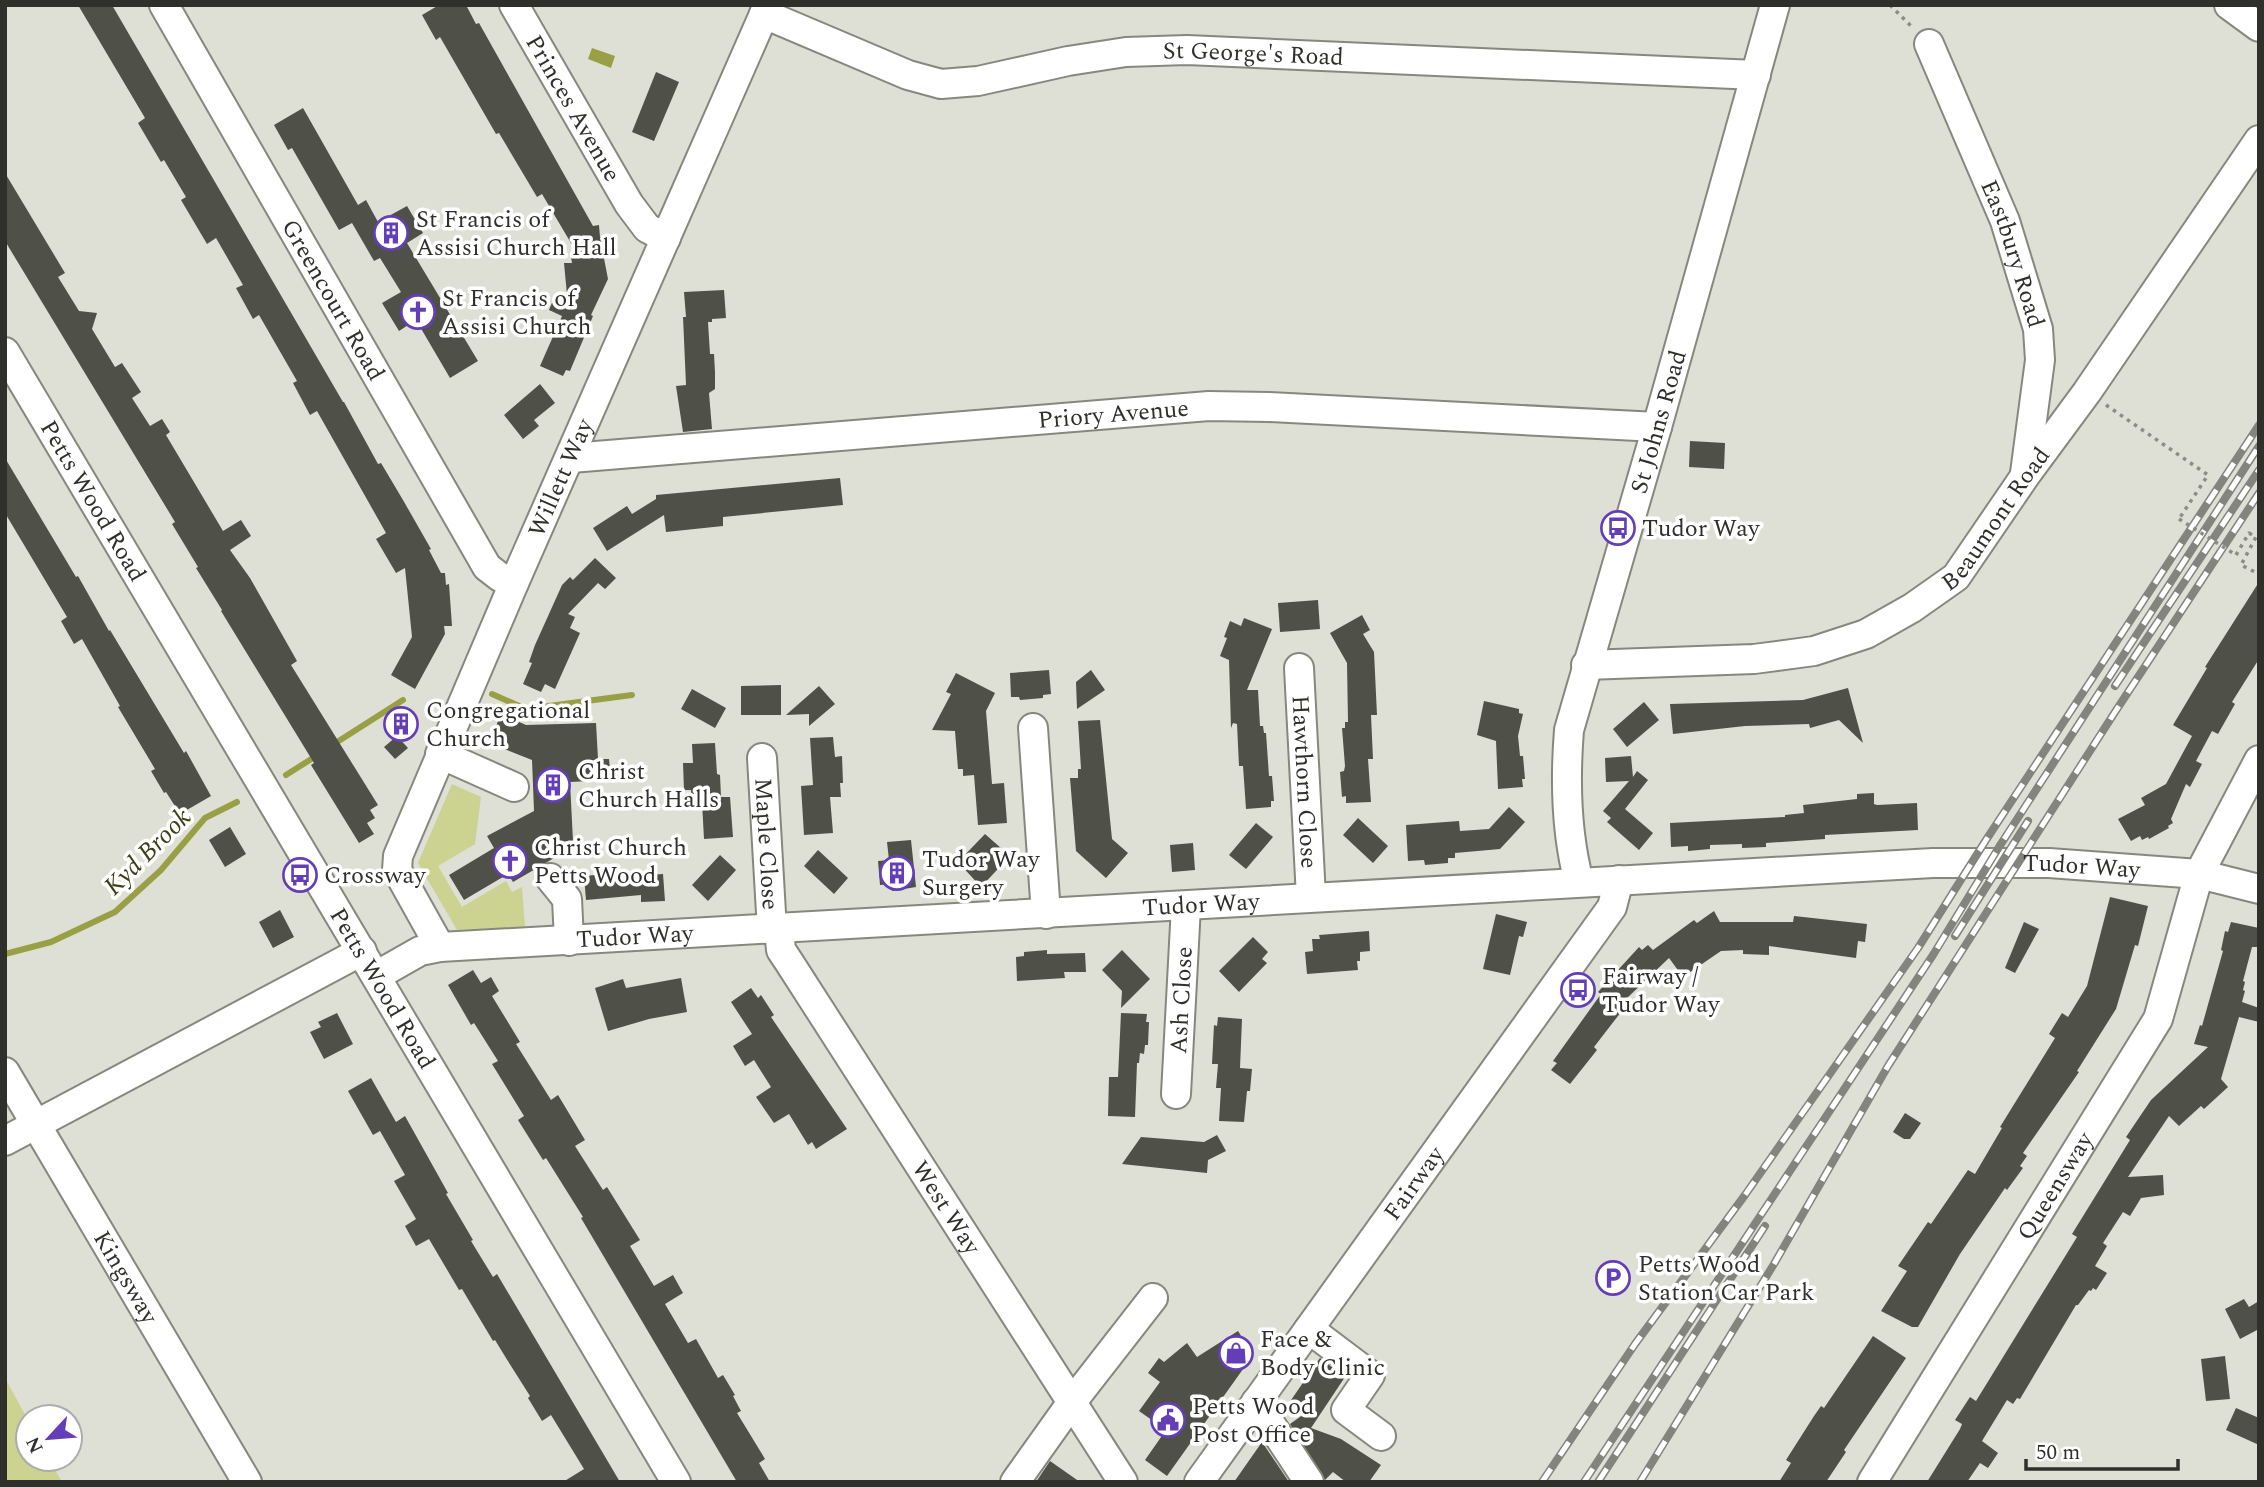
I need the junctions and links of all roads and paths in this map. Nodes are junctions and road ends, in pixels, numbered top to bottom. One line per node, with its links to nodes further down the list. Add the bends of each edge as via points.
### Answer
1 (164, 5): 18 (street, Greencourt Road, via 487,567)
2 (514, 5): 11 (street, Princes Avenue, via 629,204 647,228)
3 (1775, 5): 9 (street, St Johns Road)
4 (1890, 5): 8 (path)
5 (2229, 5): 7 (street)
6 (766, 9): 9 (street, St George's Road, via 908,75 942,84 1126,52 1186,50); 11 (street, Willett Way)
7 (2259, 27)
8 (1929, 44): 16 (street, Eastbury Road, via 2005,220 2038,329 2040,359)
9 (1756, 75): 14 (street, St Johns Road)
10 (2259, 140): 13 (street, Beaumont Road)
11 (666, 238): 15 (street, Willett Way)
12 (5, 352): 37 (street, Petts Wood Road)
13 (2087, 392): 16 (street, Beaumont Road); 17 (path, bridge, via 2208,475 2179,519 2236,555 2249,533 2256,537 2241,565)
14 (1657, 427): 15 (street, Priory Avenue, via 1209,406); 19 (street, St Johns Road)
15 (571, 458): 18 (street, Willett Way)
16 (2025, 476): 19 (street, Beaumont Road, via 1956,577 1866,634 1814,651 1754,659)
17 (2259, 574)
18 (514, 583): 22 (street, Willett Way)
19 (1586, 665): 29 (street, St Johns Road, via 1569,730 1566,762 1571,853)
20 (1299, 668): 31 (street, Hawthorn Close)
21 (1032, 728): 33 (street)
22 (440, 754): 25 (street); 36 (street, Willett Way, via 398,856 397,870)
23 (762, 758): 34 (street, Maple Close)
24 (2259, 760): 26 (street, Queensway)
25 (514, 787)
26 (2199, 874): 28 (street, Tudor Way, via 1979,862); 30 (street, Tudor Way); 54 (street, Queensway, via 2158,1019)
27 (550, 878): 35 (street, via 567,899)
28 (1619, 880): 29 (street, Tudor Way); 44 (street, Fairway, via 1612,907)
29 (1579, 882): 31 (street, Tudor Way)
30 (2259, 888)
31 (1311, 897): 32 (street, Tudor Way)
32 (1186, 906): 33 (street, Tudor Way); 40 (street, Ash Close)
33 (1046, 914): 34 (street, Tudor Way)
34 (776, 930): 35 (street, Tudor Way); 45 (street, West Way, via 781,950)
35 (569, 941): 36 (street, Tudor Way)
36 (440, 947): 38 (street, Tudor Way, via 420,951)
37 (362, 951): 38 (street, Petts Wood Road); 41 (street)
38 (376, 976): 49 (street, Petts Wood Road)
39 (5, 1072): 41 (street, Kingsway)
40 (1176, 1094)
41 (35, 1126): 42 (street); 48 (street, Kingsway)
42 (5, 1141)
43 (1153, 1298): 45 (street)
44 (1309, 1329): 46 (street, Fairway); 47 (street, via 1370,1375 1346,1410)
45 (1072, 1402): 50 (street); 51 (street, West Way)
46 (1256, 1402): 52 (street, Fairway); 53 (street)
47 (1381, 1436)
48 (247, 1482)
49 (676, 1482)
50 (1015, 1482)
51 (1123, 1482)
52 (1199, 1482)
53 (1309, 1482)
54 (1872, 1482)

